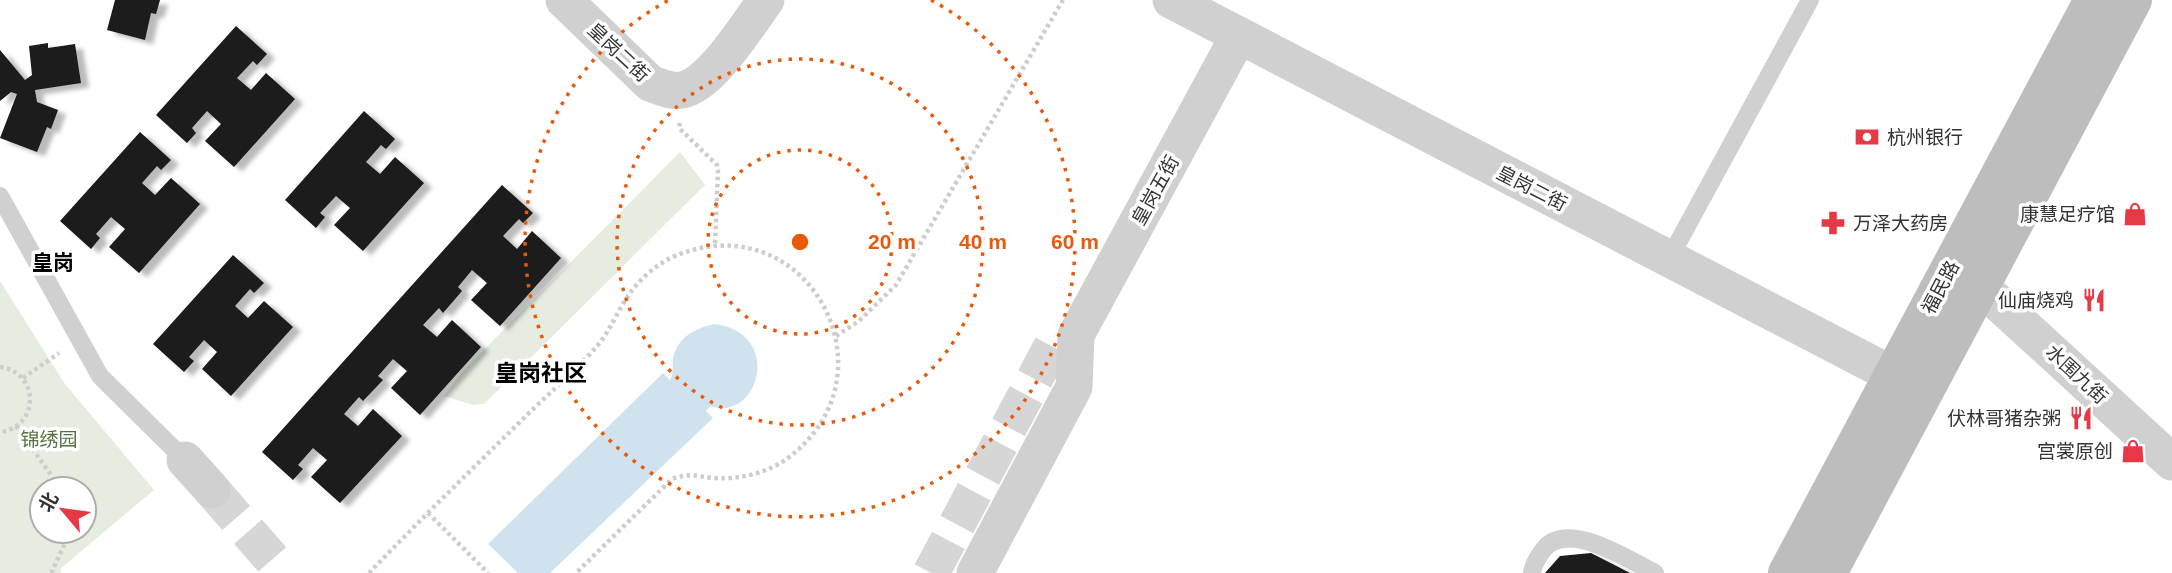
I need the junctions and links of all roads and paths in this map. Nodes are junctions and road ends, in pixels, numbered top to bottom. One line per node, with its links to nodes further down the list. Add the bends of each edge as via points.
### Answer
1 (564, 0): 9 (street, 皇岗二街, via 650,83)
2 (766, 0): 9 (street, via 700,84)
3 (1063, 0): 14 (path, via 896,285)
4 (1171, 0): 8 (street, 皇岗二街)
5 (1810, 0): 12 (lane)
6 (2093, 0): 18 (main road, 福民路)
7 (2133, 0): 13 (main road, 福民路)
8 (1231, 31): 12 (street, 皇岗二街); 16 (street, 皇岗五街); 32 (street, 皇岗五街, via 1076,335 1074,387)
9 (681, 90): 11 (path, via 679,128 717,165)
10 (0, 197): 15 (lane)
11 (715, 246): 14 (path, via 757,251 802,276 819,297); 26 (path, via 679,254 642,279 597,346)
12 (1669, 259): 18 (street, 皇岗二街)
13 (1981, 287): 23 (street, 水围九街); 36 (main road, 福民路)
14 (836, 337): 31 (path, via 839,372 833,398 806,443 762,471 737,477 692,474 672,479)
15 (79, 338): 19 (path); 22 (lane, via 100,376)
16 (1052, 345)
17 (0, 367): 19 (path)
18 (1892, 376): 35 (main road, 福民路)
19 (23, 378): 20 (path, via 29,408)
20 (16, 426): 21 (path); 24 (path)
21 (0, 432)
22 (186, 460): 25 (street)
23 (2172, 462)
24 (51, 475)
25 (212, 490)
26 (428, 513): 29 (path); 30 (path)
27 (64, 545): 28 (path)
28 (53, 573)
29 (369, 573)
30 (488, 573)
31 (576, 573)
32 (975, 573)
33 (1532, 573): 34 (lane, via 1545,546 1567,537 1594,542)
34 (1655, 573)
35 (1787, 573)
36 (1828, 573)

